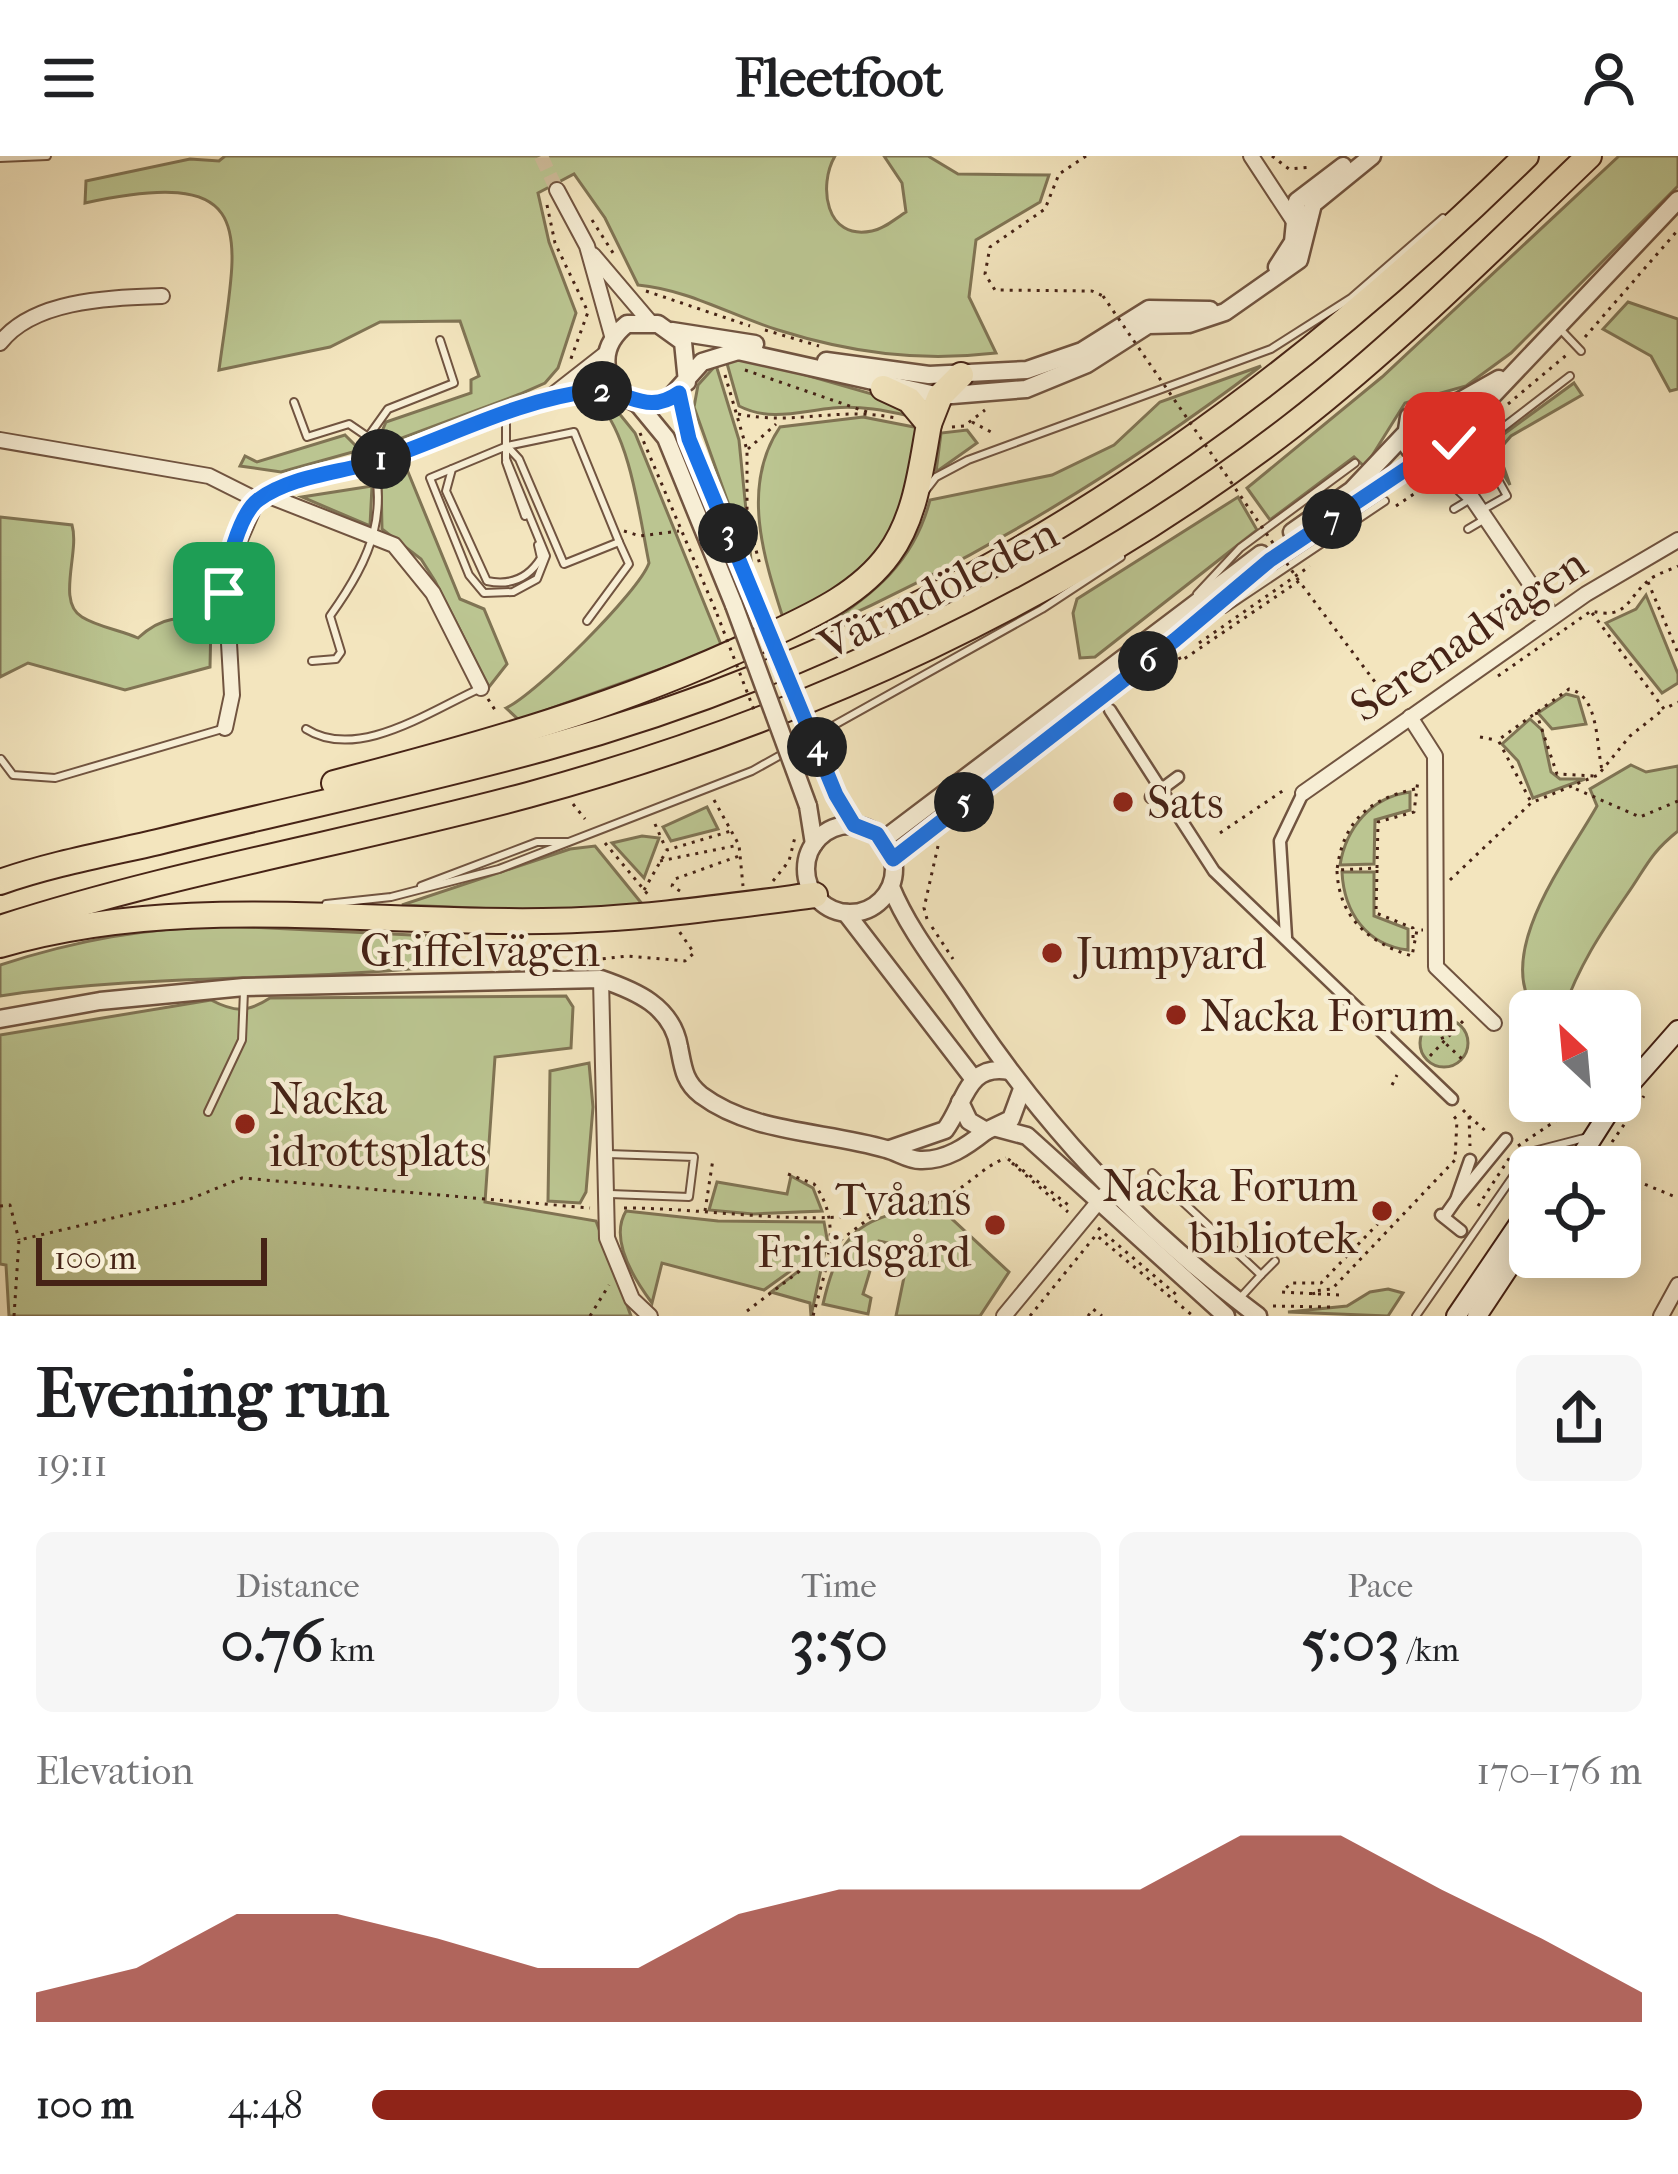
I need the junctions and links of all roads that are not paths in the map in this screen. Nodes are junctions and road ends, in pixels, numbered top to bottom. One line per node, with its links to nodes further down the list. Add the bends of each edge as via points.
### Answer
1 (47, 156): 8 (lane)
2 (1251, 156): 11 (street)
3 (1359, 156): 11 (street, via 1311,185)
4 (1372, 156): 27 (street, via 1313,204 1299,260 1226,312 1148,326 1026,389)
5 (1514, 156): 49 (lane, via 1352,298 1271,349 968,460 936,477)
6 (1526, 156): 73 (highway, Värmdöleden, via 1359,313 1210,430 1099,505 937,597 781,667 550,747)
7 (1589, 156): 34 (highway, Värmdöleden, via 1378,356)
8 (0, 158)
9 (551, 193): 12 (street)
10 (1678, 200): 15 (street)
11 (1293, 220): 22 (street, via 1293,242 1280,265 1216,307 1149,310 1054,362)
12 (586, 246): 14 (street); 19 (street)
13 (162, 296): 18 (street, via 85,302 22,323)
14 (650, 322): 16 (street); 19 (street, via 627,324)
15 (1560, 328): 20 (lane); 21 (street)
16 (672, 331): 22 (street, via 879,372); 24 (street, via 688,357)
17 (440, 340): 36 (lane, via 454,382 388,409)
18 (0, 344)
19 (609, 347): 26 (street, via 606,372); 28 (street)
20 (1581, 351)
21 (1510, 372): 31 (street); 37 (street)
22 (961, 375): 27 (highway)
23 (1570, 376): 48 (lane, via 1488,439 1486,458 1507,496)
24 (683, 388): 25 (street, via 702,362 738,351); 30 (street, via 667,401); 68 (street, bridge, via 689,439)
25 (883, 388): 27 (street); 33 (highway, via 909,400)
26 (620, 395): 28 (street); 30 (street)
27 (940, 396): 33 (highway)
28 (545, 401): 32 (street)
29 (294, 402): 36 (lane, via 307,437 349,424)
30 (638, 404): 71 (street, bridge, via 666,438 808,806)
31 (1435, 408): 35 (street, via 1417,411); 37 (street, via 1453,422)
32 (506, 416): 39 (lane); 42 (street)
33 (929, 424): 49 (highway)
34 (1289, 428): 70 (lane, via 1148,540 1042,609 752,771); 79 (highway, Värmdöleden, via 1017,601 798,704 530,794 116,891)
35 (1403, 435): 41 (street); 54 (street, via 1352,490)
36 (368, 437): 42 (lane)
37 (1455, 438): 41 (street, via 1443,456); 48 (street)
38 (0, 440): 45 (street, via 209,476)
39 (507, 446): 40 (lane); 44 (lane); 53 (lane, via 574,432); 53 (lane, via 564,564)
40 (506, 459): 44 (lane, via 541,557 504,585 487,581 477,566 446,491); 44 (lane, via 546,556 537,579 498,595 484,593 469,575 430,478)
41 (1426, 459): 48 (street); 57 (street, via 1270,560)
42 (375, 462): 45 (street); 51 (lane)
43 (1355, 463): 54 (lane, via 1227,559)
44 (452, 469)
45 (263, 498): 51 (street); 62 (street, via 225,574 232,694)
46 (1385, 501): 57 (lane)
47 (1454, 509): 48 (lane)
48 (1479, 509): 50 (lane); 55 (street)
49 (905, 530): 73 (highway, via 864,581 821,611 685,676 577,717 153,830)
50 (1468, 530)
51 (377, 534): 58 (lane, via 330,616 341,652); 59 (street, via 414,564)
52 (1678, 540): 55 (street, Serenadvägen)
53 (619, 542): 56 (lane, via 629,564)
54 (1186, 610): 69 (street)
55 (1552, 616): 61 (street, Serenadvägen)
56 (587, 621)
57 (1175, 640): 72 (street)
58 (312, 661)
59 (481, 688): 63 (lane, via 373,737 323,740)
60 (1110, 710): 67 (street)
61 (1410, 717): 66 (street, Serenadvägen); 85 (street, via 1435,756 1436,968)
62 (225, 728): 64 (lane, via 55,778 14,775)
63 (306, 729)
64 (1, 759)
65 (1178, 777): 67 (street)
66 (1303, 793): 80 (street, via 1280,841)
67 (1163, 798): 80 (street, via 1236,899)
68 (854, 825): 69 (street); 71 (street, via 827,831)
69 (883, 840): 72 (street)
70 (574, 842): 75 (lane); 75 (lane, via 537,842)
71 (814, 844): 76 (street, via 806,870)
72 (893, 859): 74 (street)
73 (8, 879)
74 (891, 886): 78 (street, via 873,907); 87 (street)
75 (412, 891): 77 (lane)
76 (815, 896): 77 (highway, via 543,921); 78 (street)
77 (227, 911): 81 (highway, via 125,919)
78 (846, 913): 89 (street)
79 (0, 928)
80 (1286, 937): 92 (street, via 1351,992)
81 (0, 945)
82 (601, 979): 83 (street, Griffelvägen); 100 (street, Griffelvägen, via 642,993 669,1020 682,1071 698,1093 738,1117); 101 (street)
83 (244, 987): 84 (street, Griffelvägen); 93 (lane, via 242,1040)
84 (0, 1019)
85 (1494, 1023)
86 (1678, 1030): 88 (main road)
87 (1009, 1071): 89 (street); 90 (street)
88 (1641, 1073)
89 (973, 1078): 91 (street)
90 (1022, 1089): 95 (street, via 1017,1112); 106 (street)
91 (960, 1102): 95 (street, via 969,1121); 100 (street, via 945,1130)
92 (1449, 1103)
93 (208, 1112)
94 (1601, 1122): 96 (main road)
95 (992, 1130): 100 (street, Griffelvägen, via 935,1160); 106 (street, via 1027,1136)
96 (1590, 1137): 98 (main road); 99 (main road); 117 (lane, via 1530,1152)
97 (1501, 1140): 105 (street)
98 (1580, 1146)
99 (1585, 1146)
100 (889, 1150)
101 (608, 1154): 104 (street); 104 (lane, via 694,1157 689,1197)
102 (1470, 1160): 105 (street)
103 (1152, 1173): 111 (lane)
104 (606, 1194): 115 (street, via 607,1238 632,1299)
105 (1456, 1201): 107 (street, via 1441,1215)
106 (1093, 1208): 114 (street); 116 (street)
107 (1461, 1231)
108 (1509, 1238): 118 (main road)
109 (1275, 1261): 111 (lane)
110 (1509, 1268): 119 (main road)
111 (1261, 1275): 114 (lane)
112 (1678, 1285): 120 (street)
113 (1262, 1311): 114 (street)
114 (1229, 1312)
115 (650, 1316)
116 (1004, 1316)
117 (1417, 1316)
118 (1456, 1316)
119 (1477, 1316)
120 (1661, 1316)

